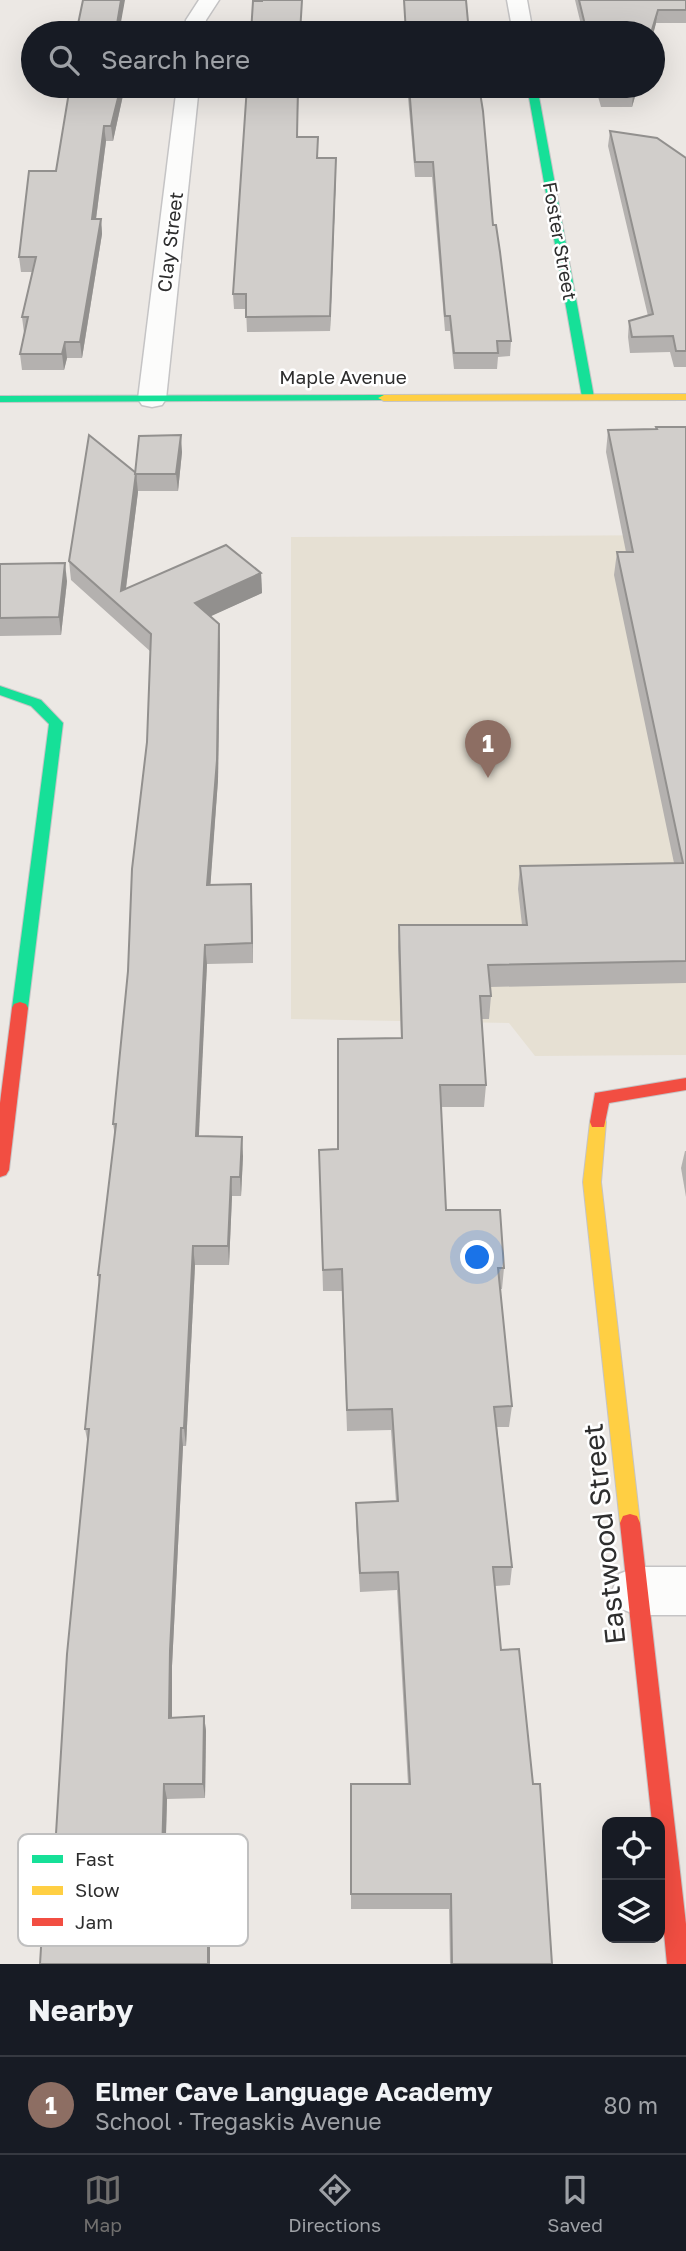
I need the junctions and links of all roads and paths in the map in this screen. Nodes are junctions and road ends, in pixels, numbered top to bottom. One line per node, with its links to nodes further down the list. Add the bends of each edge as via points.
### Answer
1 (209, 0): 3 (street)
2 (517, 0): 4 (street)
3 (196, 21)
4 (521, 21)
5 (187, 98): 10 (street, Clay Street)
6 (534, 98): 7 (street, Foster Street)
7 (588, 397): 8 (street, Maple Avenue); 10 (street, Maple Avenue)
8 (686, 397)
9 (0, 399): 10 (street, Maple Avenue)
10 (152, 399)
11 (0, 690): 13 (street, via 36,703 56,723)
12 (686, 1084): 14 (street, Eastwood Street, via 601,1098 592,1182)
13 (0, 1170)
14 (637, 1591): 15 (street); 16 (street, Eastwood Street)
15 (686, 1591)
16 (679, 1964)

